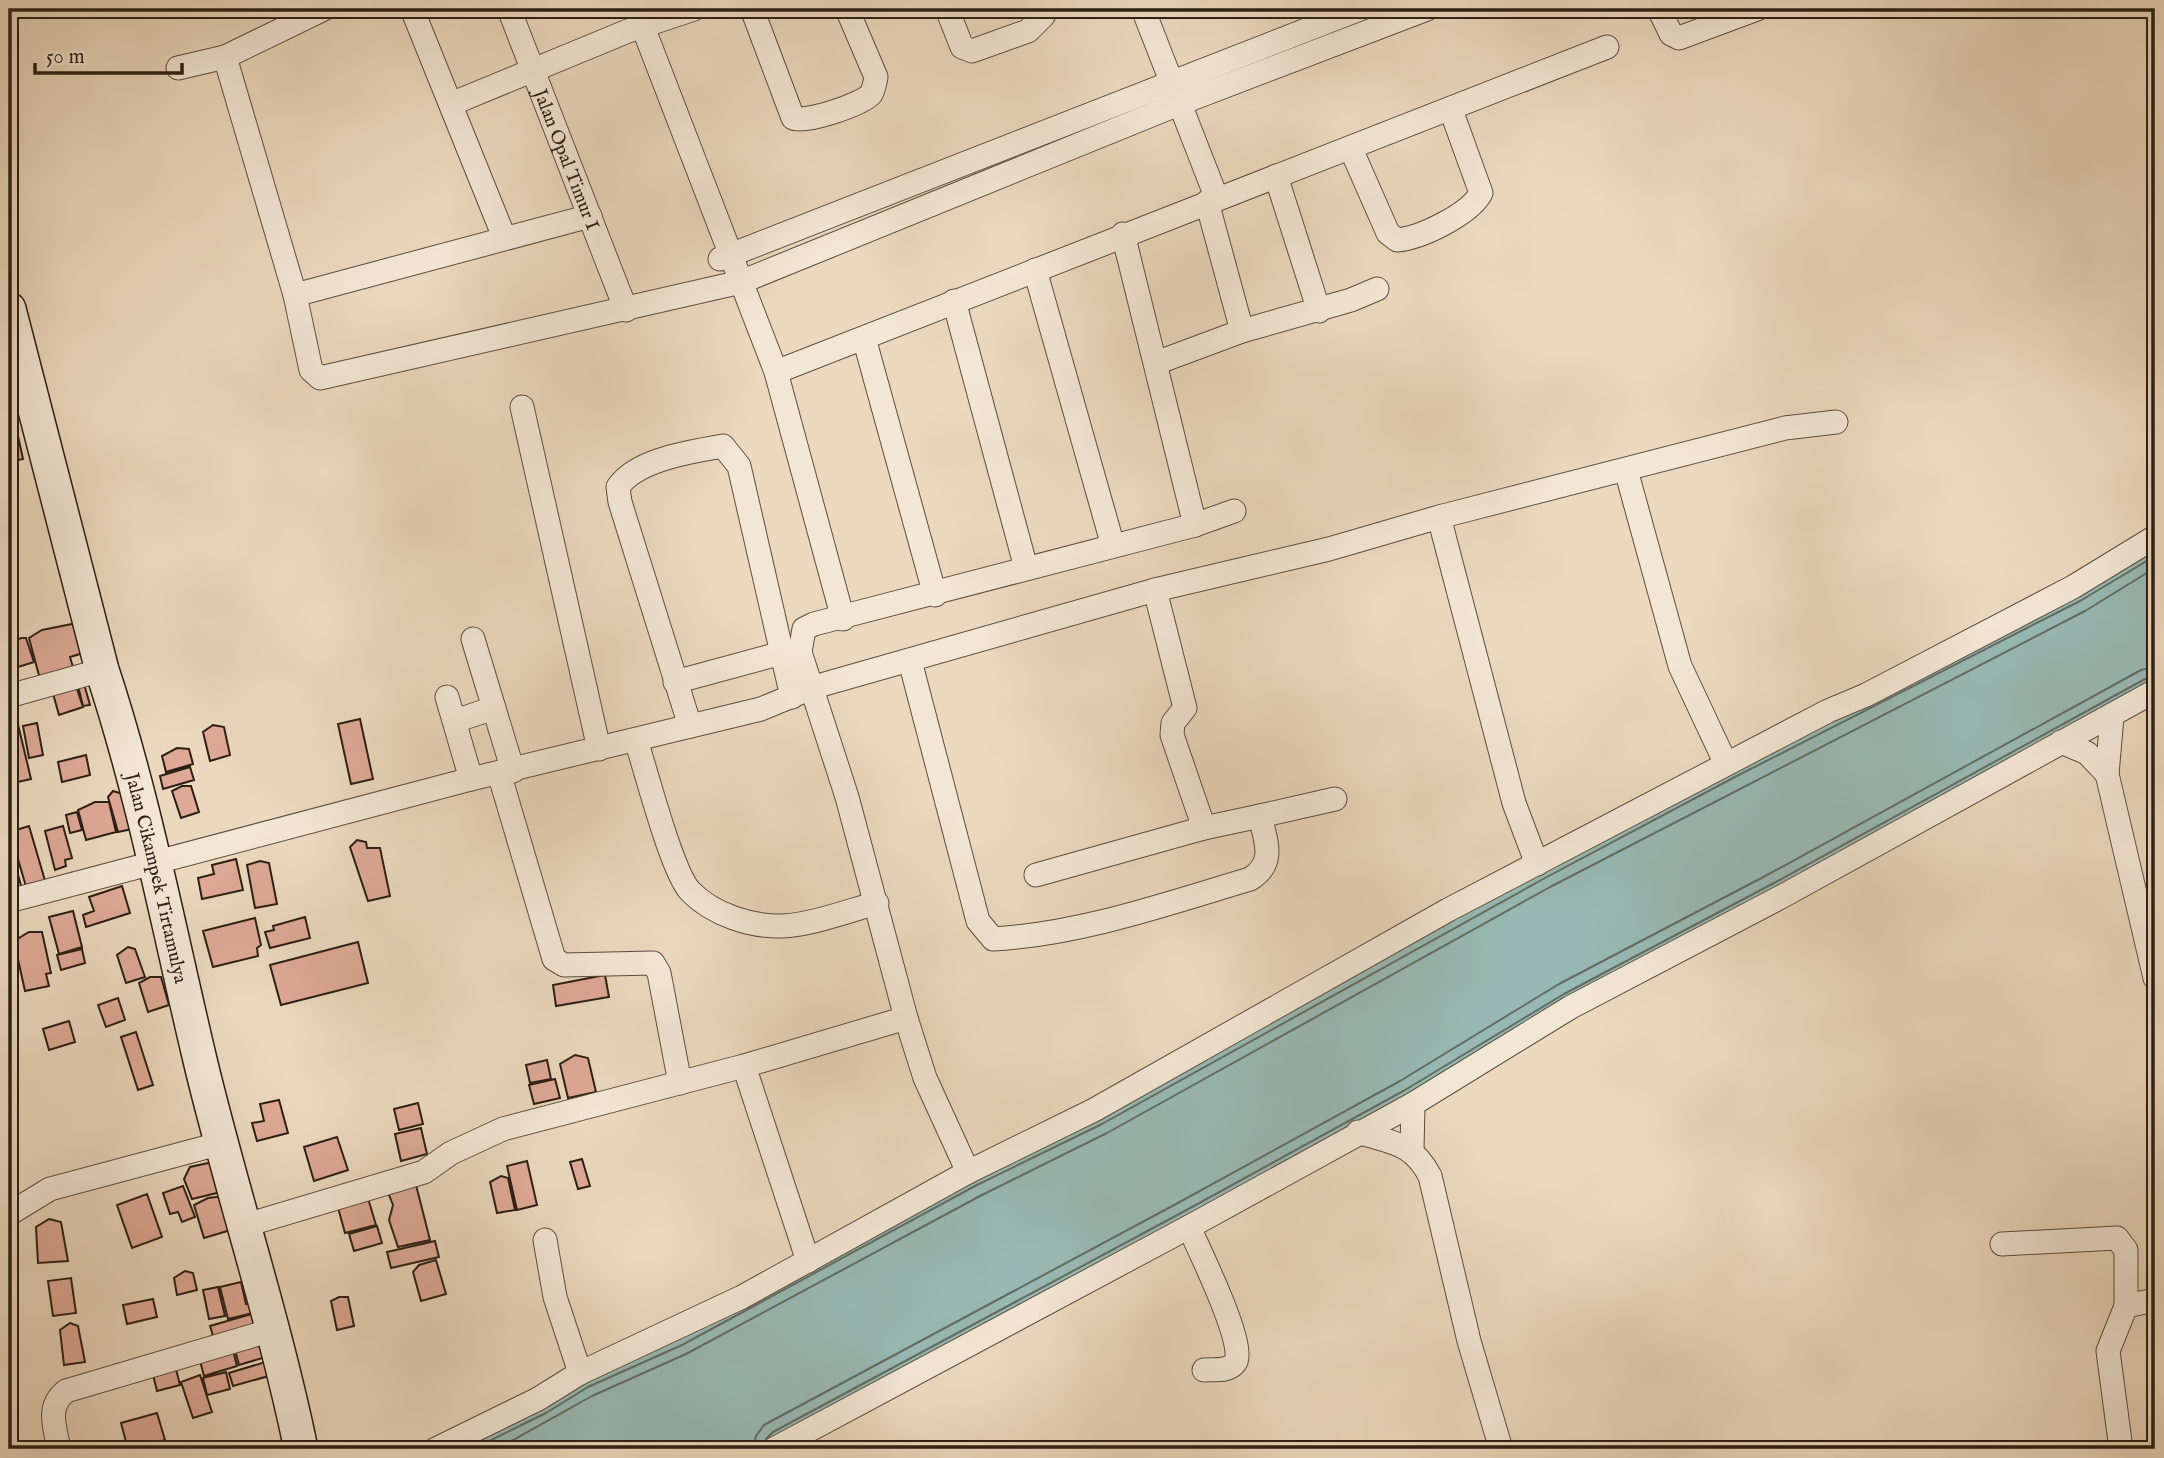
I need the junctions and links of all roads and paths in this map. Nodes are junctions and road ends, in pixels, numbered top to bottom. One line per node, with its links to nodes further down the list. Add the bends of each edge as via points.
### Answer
1 (324, 9): 17 (street)
2 (412, 9): 22 (street)
3 (509, 9): 19 (street, Jalan Opal Timur I)
4 (619, 9): 15 (street)
5 (694, 9): 15 (street)
6 (752, 9): 7 (street, via 797,121 860,102 874,87 876,77)
7 (847, 9)
8 (947, 9): 9 (street, via 965,50 972,51 1028,32 1043,16)
9 (1042, 9)
10 (1143, 9): 20 (street)
11 (1360, 9): 20 (street)
12 (1427, 9): 21 (street)
13 (1658, 9): 14 (street, via 1671,34 1679,38)
14 (1757, 9)
15 (636, 23): 19 (street); 30 (street)
16 (1607, 47): 23 (street)
17 (225, 57): 18 (street); 34 (street)
18 (178, 68)
19 (533, 70): 22 (street); 27 (street, Jalan Opal Timur I)
20 (1171, 81): 21 (street); 30 (street)
21 (1181, 103): 26 (street); 32 (street)
22 (451, 104): 29 (street)
23 (1451, 110): 24 (street); 24 (street, via 1481,193 1475,204 1424,233 1397,240 1388,233)
24 (1351, 149): 25 (street)
25 (1276, 176): 26 (street); 38 (street)
26 (1212, 200): 28 (street); 39 (street)
27 (590, 216): 29 (street); 37 (street, Jalan Opal Timur I)
28 (1123, 234): 31 (street); 42 (street)
29 (505, 237): 34 (street)
30 (726, 257): 32 (street)
31 (1035, 270): 35 (street); 51 (street)
32 (735, 283): 37 (street); 43 (street)
33 (1377, 289): 38 (street)
34 (295, 295): 37 (street, via 311,370 320,378)
35 (954, 301): 40 (street); 52 (street)
36 (9, 309): 41 (street, Jalan Cikampek Tirtamulya)
37 (626, 310)
38 (1320, 311): 39 (street)
39 (1242, 331): 42 (street)
40 (864, 338): 43 (street); 54 (street)
41 (15, 356): 59 (street, Jalan Cikampek Tirtamulya)
42 (1156, 363): 49 (street)
43 (776, 372): 55 (street)
44 (522, 407): 72 (street)
45 (1836, 422): 46 (street, via 1785,428)
46 (1626, 470): 48 (street); 73 (street, via 1680,666)
47 (1234, 511): 49 (street)
48 (1439, 517): 53 (street, via 1329,549); 81 (street, via 1514,803)
49 (1195, 526): 51 (street)
50 (2155, 537): 73 (street, via 2062,593)
51 (1113, 546): 52 (street)
52 (1026, 568): 54 (street)
53 (1155, 590): 58 (street); 79 (street, via 1185,708 1173,723 1172,735)
54 (935, 595): 55 (street)
55 (843, 620): 61 (street, via 804,629 800,652)
56 (472, 639): 66 (street)
57 (782, 653): 60 (street); 60 (street, via 739,466 723,446 711,448 647,466 626,476 618,487); 65 (street)
58 (909, 661): 61 (street); 78 (street, via 978,921 993,939 1096,923 1250,879 1265,867 1269,856)
59 (102, 670): 63 (street); 80 (street, Jalan Cikampek Tirtamulya)
60 (675, 682): 69 (street)
61 (814, 687): 65 (street); 84 (street)
62 (2155, 691): 67 (street)
63 (9, 696)
64 (447, 697): 68 (street)
65 (792, 698): 69 (street)
66 (494, 708): 68 (street); 74 (street)
67 (2112, 717): 71 (street); 75 (street)
68 (455, 721): 76 (street)
69 (690, 726): 70 (street)
70 (636, 740): 72 (street); 84 (street, via 675,861 689,890 721,913 752,923 784,926)
71 (2061, 742): 75 (street, via 2087,752); 89 (street, via 1572,1007)
72 (599, 749): 74 (street)
73 (1726, 764): 81 (street)
74 (506, 772): 76 (street); 88 (street, via 554,959 564,965 653,963 659,973)
75 (2107, 774): 85 (street)
76 (471, 779): 80 (street)
77 (1335, 799): 78 (street)
78 (1260, 817): 79 (street)
79 (1204, 828): 82 (street)
80 (153, 863): 83 (street); 91 (street, Jalan Cikampek Tirtamulya)
81 (1537, 864): 93 (street, via 1436,916 1094,1110)
82 (1036, 875)
83 (9, 901)
84 (877, 903): 86 (street)
85 (2155, 978)
86 (905, 1018): 87 (street); 93 (street, via 925,1078)
87 (744, 1066): 88 (street); 99 (street)
88 (680, 1083): 95 (street, via 503,1129 451,1153 424,1172)
89 (1413, 1104): 90 (street); 92 (street)
90 (1358, 1132): 92 (street); 96 (street)
91 (222, 1143): 94 (street, via 50,1189); 95 (street, Jalan Cikampek Tirtamulya)
92 (1412, 1150): 109 (street, via 1430,1176 1469,1341)
93 (968, 1172): 99 (street)
94 (9, 1214)
95 (243, 1226): 102 (street, Jalan Cikampek Tirtamulya)
96 (1189, 1227): 103 (street, via 1239,1353 1228,1369); 108 (street)
97 (545, 1240): 104 (street, via 555,1297)
98 (2002, 1244): 101 (street, via 2117,1238 2126,1250)
99 (808, 1261): 104 (street, via 674,1331)
100 (2155, 1300): 101 (street)
101 (2126, 1306): 110 (street, via 2108,1351)
102 (272, 1330): 105 (street, via 66,1391 52,1409); 106 (street, Jalan Cikampek Tirtamulya)
103 (1204, 1370)
104 (580, 1373): 107 (street)
105 (59, 1449)
106 (301, 1449)
107 (436, 1449)
108 (774, 1449)
109 (1501, 1449)
110 (2120, 1449)

